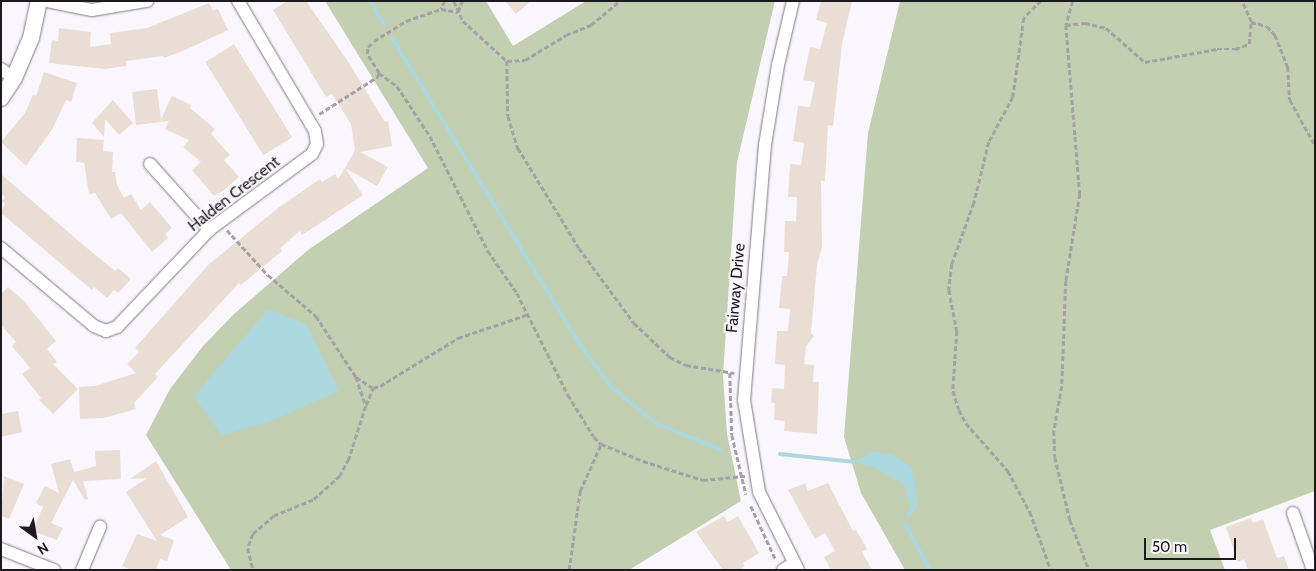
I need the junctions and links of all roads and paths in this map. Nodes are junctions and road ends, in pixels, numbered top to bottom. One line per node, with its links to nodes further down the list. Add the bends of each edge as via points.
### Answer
1 (39, 1): 19 (street, via 30,38)
2 (47, 1): 3 (street, via 92,10)
3 (147, 1)
4 (238, 1): 21 (street, Halden Crescent)
5 (445, 1): 13 (path)
6 (454, 1): 14 (path)
7 (462, 1): 14 (path)
8 (620, 1): 17 (path, via 591,25 566,35 525,60)
9 (793, 1): 28 (street, Fairway Drive, via 765,145)
10 (1041, 1): 43 (path, via 1024,18 1013,97 989,142 974,204 952,264 949,290 957,331 953,391 959,410 966,423 1008,471 1030,512)
11 (1073, 1): 16 (path)
12 (1242, 1): 15 (path)
13 (441, 9): 14 (path); 18 (path, via 399,25 368,47 367,54)
14 (458, 12): 17 (path, via 472,30 485,38)
15 (1251, 22): 16 (path, via 1252,40 1244,47 1145,62 1106,28 1085,23); 22 (path, via 1267,26 1275,35 1288,67 1290,100)
16 (1066, 25): 44 (path, via 1080,194 1066,281 1062,386 1054,431 1055,457 1070,520)
17 (507, 61): 28 (path, via 508,116 518,148 579,248 634,324 658,349 686,365)
18 (379, 73): 21 (path, via 377,78); 27 (path, via 397,86 430,136 488,250)
19 (8, 74): 20 (street)
20 (1, 98)
21 (309, 120): 24 (street, Halden Crescent, via 317,144 312,154)
22 (1315, 145)
23 (150, 164): 25 (street)
24 (220, 222): 25 (street, Halden Crescent); 29 (path, via 268,275 316,316)
25 (209, 230): 26 (street, Halden Crescent, via 117,327 106,331 94,326)
26 (1, 248)
27 (529, 314): 30 (path, via 458,338 387,383); 32 (path, via 568,395)
28 (745, 374): 33 (street, Fairway Drive, via 745,418)
29 (356, 377): 30 (path); 31 (path)
30 (373, 388): 31 (path)
31 (366, 406): 40 (path, via 350,458 340,476 313,500 274,516 253,534 248,548)
32 (601, 444): 33 (path, via 703,480); 41 (path, via 580,492)
33 (755, 474): 37 (street, Fairway Drive, via 769,514)
34 (1293, 513): 45 (street)
35 (100, 527): 39 (street)
36 (1, 549): 38 (street)
37 (796, 566): 42 (street)
38 (54, 570)
39 (82, 570)
40 (253, 570)
41 (569, 570)
42 (783, 570)
43 (1051, 570)
44 (1089, 570)
45 (1313, 570)

